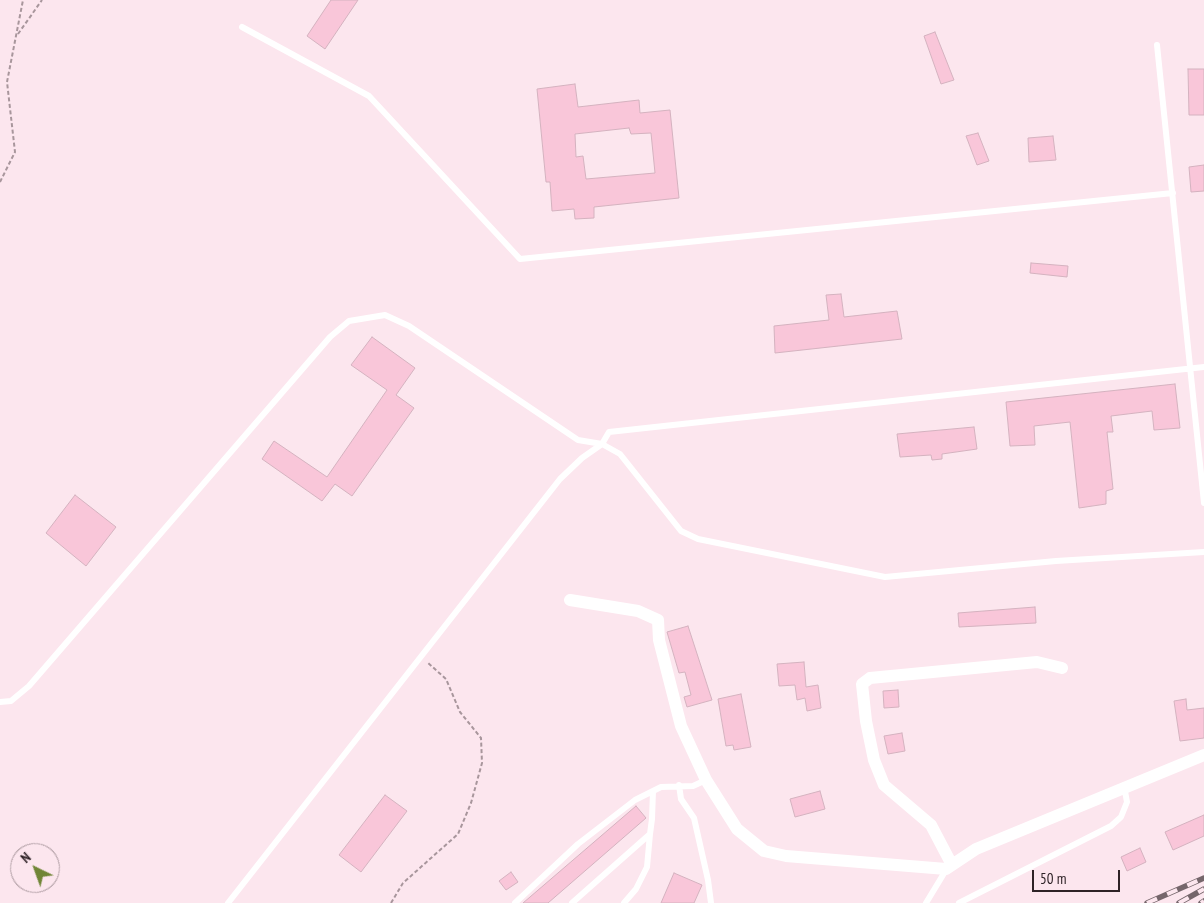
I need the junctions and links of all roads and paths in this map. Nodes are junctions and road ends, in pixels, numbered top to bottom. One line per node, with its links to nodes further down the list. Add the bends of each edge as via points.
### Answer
1 (22, 0): 4 (path)
2 (42, 0): 4 (path)
3 (242, 27): 7 (lane, via 369,96 520,259)
4 (17, 36): 6 (path, via 7,82 15,152)
5 (1157, 45): 7 (lane)
6 (0, 182)
7 (1173, 193): 9 (lane)
8 (1204, 367): 9 (lane)
9 (1192, 368): 10 (lane, via 609,432); 11 (lane)
10 (602, 444): 12 (lane, via 620,454 681,531 698,538 885,577 1056,561); 14 (lane, via 560,479); 16 (lane, via 578,440 410,326 385,314 349,321 330,337 29,686 11,701)
11 (1204, 503)
12 (1204, 552)
13 (570, 600): 18 (street, via 638,610 658,620 659,640 681,726)
14 (421, 657): 24 (lane); 25 (path, via 446,679 460,712 480,738 482,763 458,834 403,883)
15 (1062, 668): 23 (street, via 1037,662 870,678 862,684 874,760 884,785 931,825)
16 (0, 702)
17 (1204, 755): 20 (street)
18 (706, 780): 19 (lane, via 692,786); 23 (street, via 737,829 764,851 786,856)
19 (680, 785): 21 (lane); 29 (lane, via 681,799 694,818)
20 (1124, 786): 23 (street, via 976,849); 31 (lane, via 1127,802 1121,818 1111,826)
21 (653, 791): 22 (lane); 26 (lane, via 635,800 578,844)
22 (650, 834): 27 (lane); 28 (lane, via 647,868)
23 (950, 867): 30 (lane)
24 (228, 903)
25 (391, 903)
26 (514, 903)
27 (572, 903)
28 (624, 903)
29 (710, 903)
30 (926, 903)
31 (959, 903)

